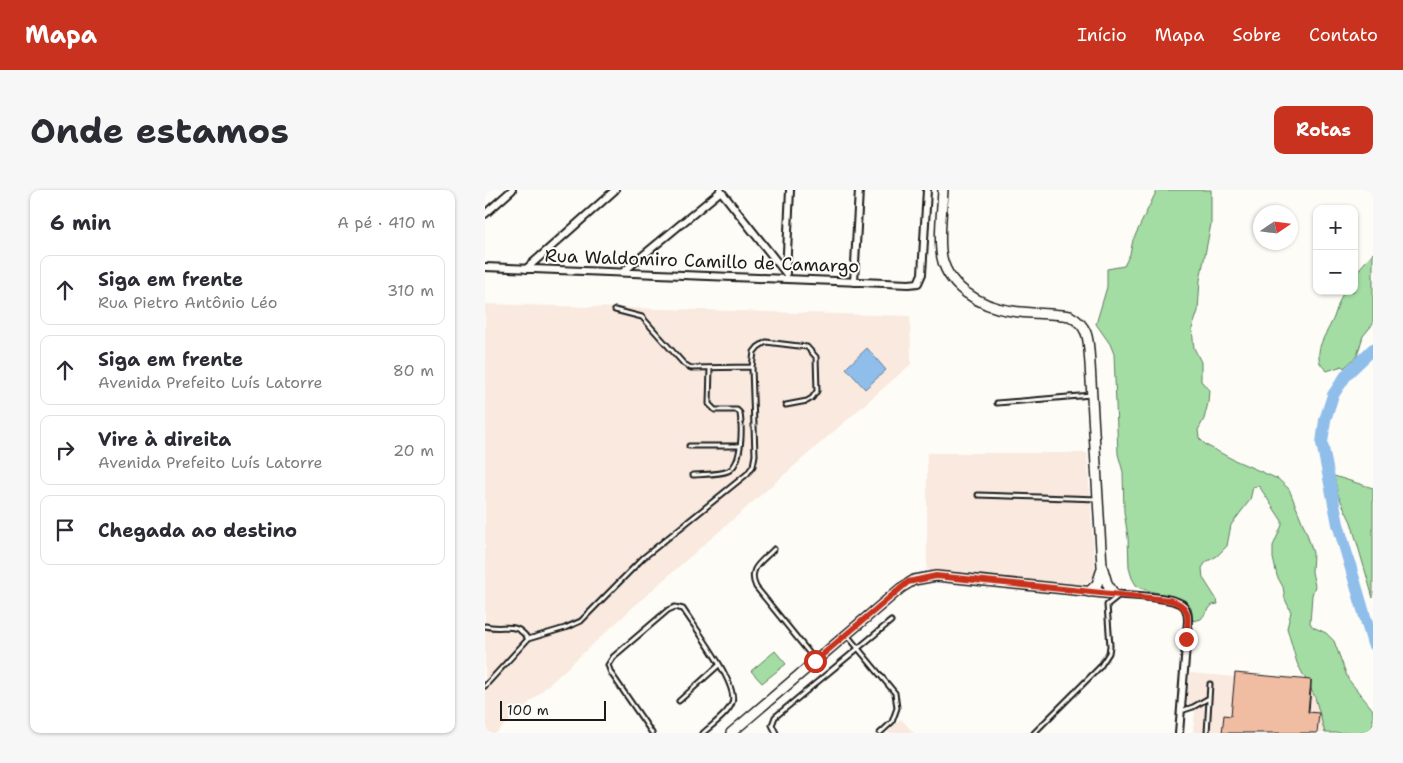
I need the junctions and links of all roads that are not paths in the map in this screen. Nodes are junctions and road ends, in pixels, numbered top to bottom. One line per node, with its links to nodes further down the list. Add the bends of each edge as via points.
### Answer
1 (512, 190): 8 (street)
2 (615, 190): 10 (street)
3 (790, 190): 12 (street)
4 (859, 190): 14 (street)
5 (927, 190): 14 (street, Rua Waldomiro Camillo de Camargo, via 922,274 918,283)
6 (943, 190): 18 (main road, via 941,250 951,277 968,294 998,308 1057,314 1077,320 1088,336)
7 (720, 191): 11 (street); 12 (street)
8 (485, 214)
9 (485, 267): 10 (street, Rua Waldomiro Camillo de Camargo)
10 (526, 269): 11 (street, Rua Waldomiro Camillo de Camargo)
11 (623, 272): 13 (street, Rua Waldomiro Camillo de Camargo)
12 (785, 272): 13 (street)
13 (791, 279): 14 (street, Rua Waldomiro Camillo de Camargo)
14 (854, 282)
15 (615, 310): 17 (lane, via 642,317 684,364 691,368)
16 (752, 367): 17 (lane); 20 (lane, via 754,352 766,342 811,350 816,357 817,391 807,401); 33 (lane, via 755,455 747,474 643,558 581,621)
17 (710, 368): 22 (lane, via 709,404 715,410 737,410 740,413)
18 (1092, 395): 19 (lane); 25 (main road)
19 (997, 403)
20 (786, 405)
21 (689, 446): 22 (lane)
22 (740, 446): 23 (lane, via 733,468 726,472)
23 (693, 475)
24 (978, 495): 25 (lane)
25 (1098, 499): 27 (main road)
26 (774, 549): 35 (lane, via 753,572 752,578)
27 (1102, 566): 28 (main road, via 1099,579); 29 (main road, via 1107,582)
28 (1089, 592): 29 (main road); 32 (main road, via 928,577 908,582)
29 (1117, 594): 41 (street, via 1169,600 1185,607 1187,621); 47 (lane, via 1107,605 1110,646 1106,658)
30 (891, 621): 34 (lane)
31 (485, 626): 33 (lane, via 514,626 522,630)
32 (847, 635): 34 (lane); 35 (main road)
33 (528, 639): 38 (lane)
34 (858, 649): 45 (lane, via 775,717 772,725); 46 (lane, via 895,692 897,708 892,722)
35 (815, 661): 42 (main road)
36 (719, 665): 40 (lane); 43 (lane, via 683,609 675,607 613,657 608,665 611,673); 44 (lane, via 731,686 733,702)
37 (1210, 684): 39 (lane)
38 (485, 686)
39 (1209, 698): 41 (lane); 49 (lane)
40 (679, 701)
41 (1180, 711): 48 (street)
42 (733, 732)
43 (652, 733)
44 (703, 733)
45 (776, 733)
46 (880, 733)
47 (1034, 733)
48 (1179, 733)
49 (1207, 733)

